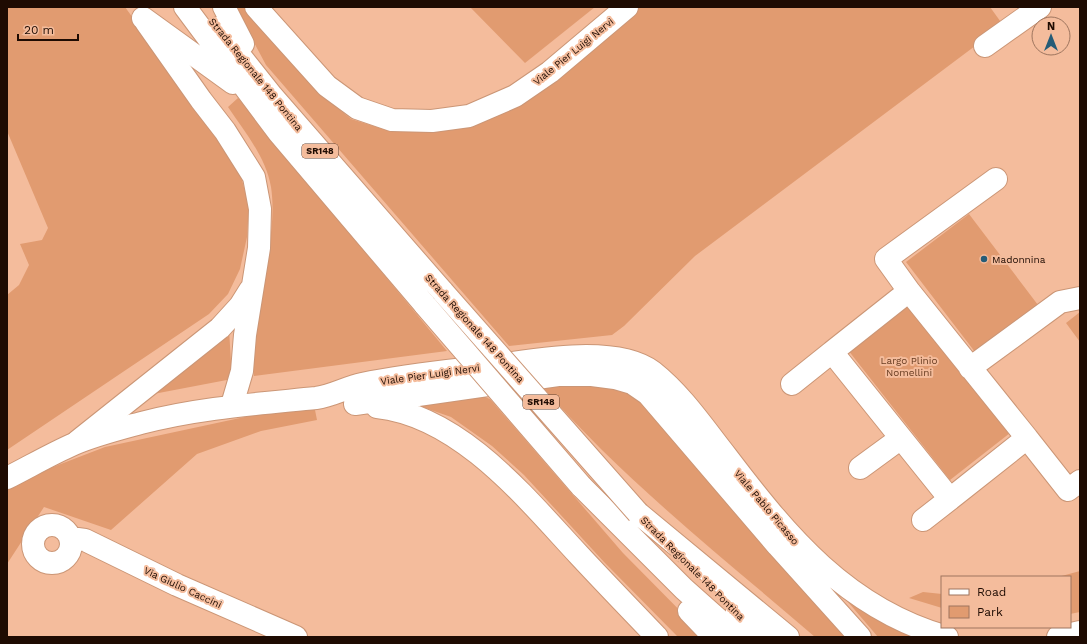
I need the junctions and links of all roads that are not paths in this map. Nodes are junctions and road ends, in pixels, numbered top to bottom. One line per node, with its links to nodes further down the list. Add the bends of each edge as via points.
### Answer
1 (185, 7): 9 (street, Strada Regionale 148 Pontina / SR148)
2 (201, 7): 10 (street, Strada Regionale 148 Pontina / SR148)
3 (224, 7): 10 (street)
4 (256, 7): 5 (street, Viale Pier Luigi Nervi, via 327,86 356,108 392,120 432,121 469,116 515,96 550,72)
5 (626, 7)
6 (1040, 7): 8 (street)
7 (140, 12): 9 (street); 12 (street, via 225,131 254,177 260,209 259,248)
8 (985, 46)
9 (248, 94): 28 (street, Strada Regionale 148 Pontina / SR148, bridge)
10 (272, 96): 30 (street, Strada Regionale 148 Pontina / SR148, bridge)
11 (996, 179): 13 (street, via 886,259)
12 (253, 284): 21 (street, via 242,372); 24 (street, Viale Pier Luigi Nervi, via 240,306 220,328)
13 (909, 291): 15 (street); 16 (street)
14 (1080, 298): 16 (street, via 1060,302)
15 (832, 352): 18 (street); 22 (street)
16 (970, 368): 23 (street)
17 (652, 371): 19 (street, Viale Pier Luigi Nervi, via 631,361 586,356 405,376 360,385); 41 (street, Viale Pablo Picasso, via 692,411 761,502 795,542 837,581 905,622)
18 (792, 384)
19 (319, 398): 20 (street); 21 (street, Viale Pier Luigi Nervi)
20 (355, 404): 35 (street, via 412,415 463,442 524,495 606,585); 40 (street, via 558,375 592,375 632,383 648,394)
21 (232, 405): 24 (street, Viale Pier Luigi Nervi, via 142,423)
22 (901, 438): 25 (street); 29 (street)
23 (1026, 438): 27 (street, via 1068,490); 29 (street)
24 (76, 443): 26 (street, Viale Pier Luigi Nervi)
25 (860, 468)
26 (7, 478)
27 (1080, 480)
28 (580, 486): 36 (street, via 633,552); 37 (street, Strada Regionale 148 Pontina / SR148, via 684,589)
29 (950, 499): 31 (street)
30 (638, 513): 38 (street, Strada Regionale 148 Pontina / SR148); 39 (street)
31 (923, 520)
32 (70, 538): 34 (street, Via Giulio Caccini, via 85,540 177,585)
33 (1080, 632): 42 (street)
34 (296, 637)
35 (658, 637)
36 (714, 637)
37 (738, 637)
38 (763, 637)
39 (788, 637)
40 (860, 637)
41 (947, 637)
42 (1058, 637)

